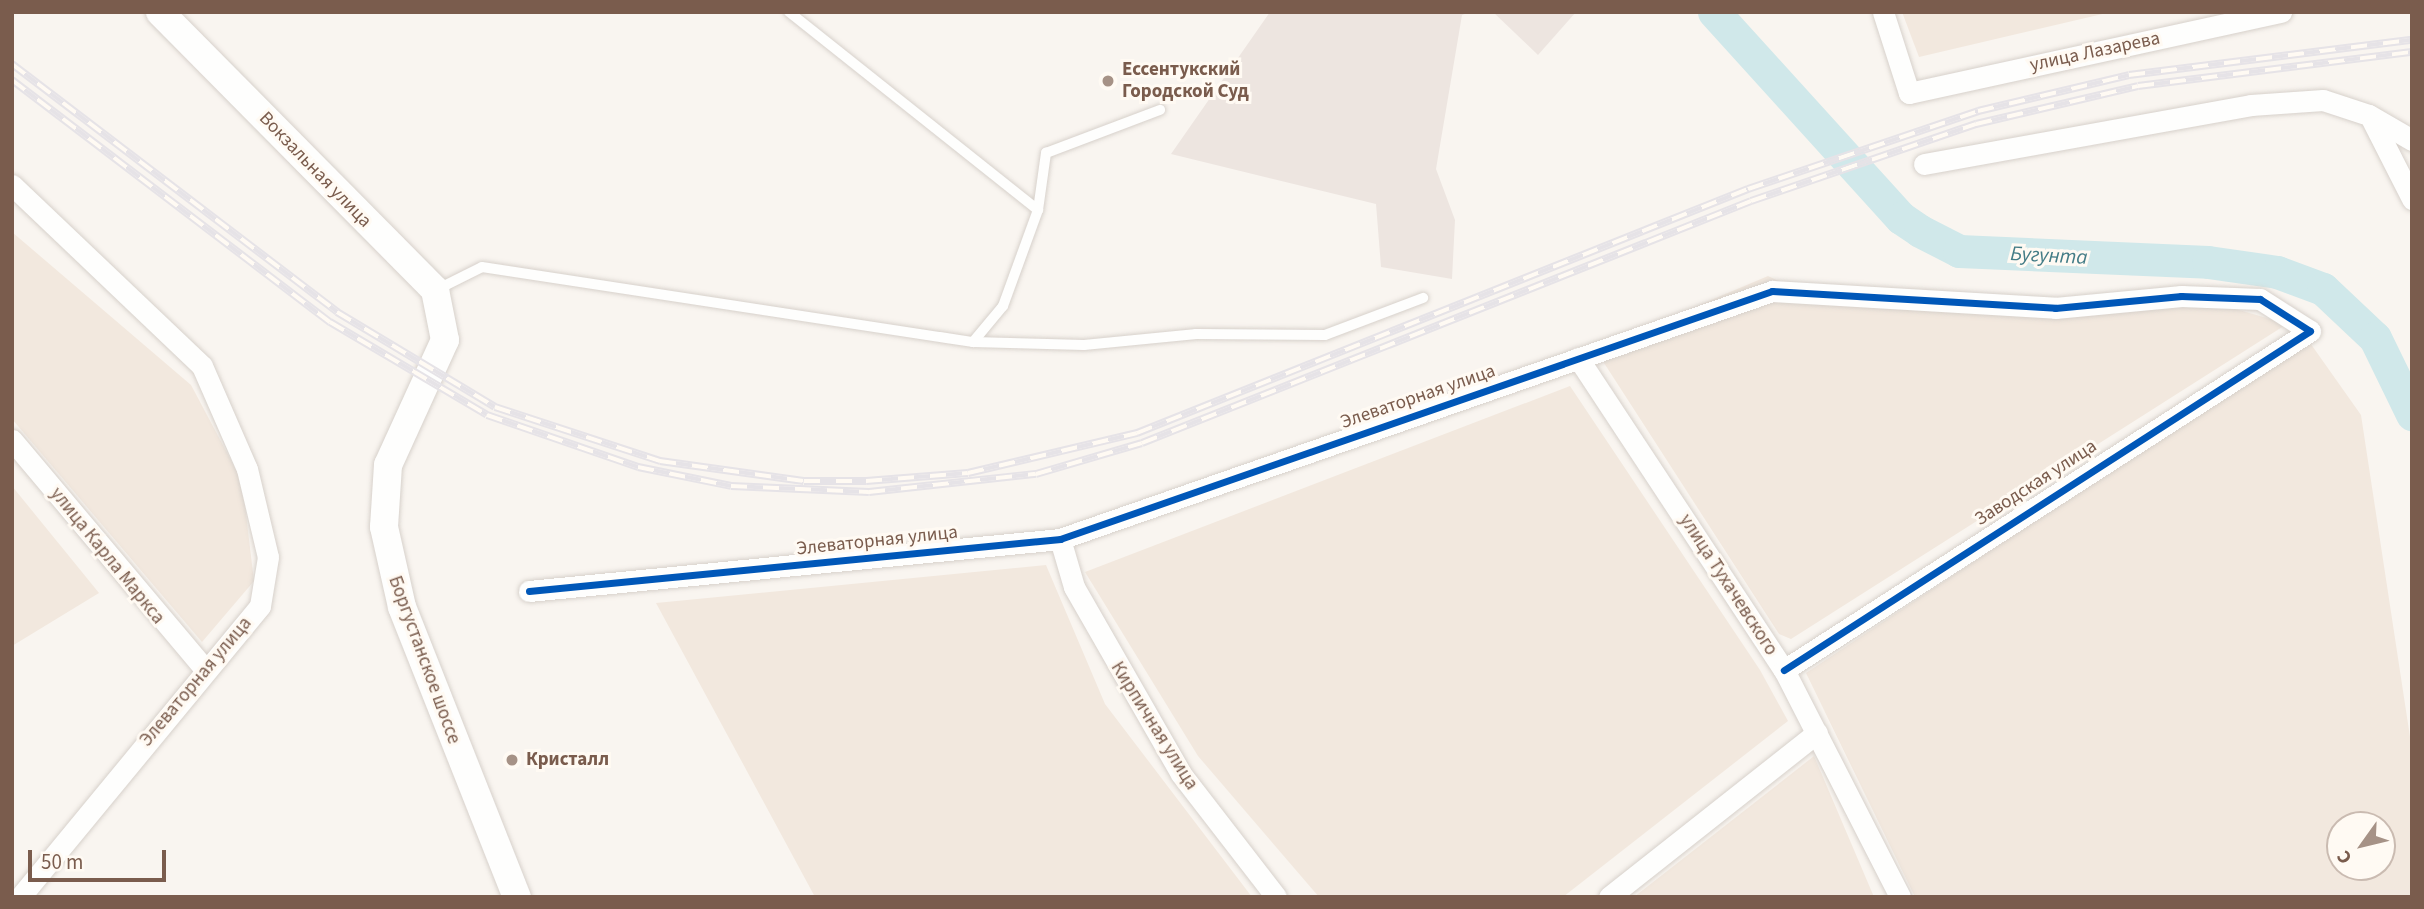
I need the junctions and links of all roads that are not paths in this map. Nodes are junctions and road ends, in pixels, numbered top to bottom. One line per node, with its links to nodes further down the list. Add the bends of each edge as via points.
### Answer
1 (789, 12): 11 (lane)
2 (1883, 12): 3 (street, улица Лазарева, via 1909,93)
3 (2281, 12)
4 (162, 13): 12 (street, Вокзальная улица)
5 (1160, 110): 11 (lane, via 1046,153)
6 (2370, 115): 7 (street); 8 (street, via 2323,100 2251,105); 10 (street)
7 (2412, 140)
8 (1924, 164)
9 (12, 185): 20 (street, Элеваторная улица, via 168,330 202,366 224,405 268,557 260,606)
10 (2412, 199)
11 (1038, 210): 15 (lane, via 1003,306)
12 (435, 290): 15 (lane, via 482,267); 24 (street, Боргустанское шоссе, via 445,340 388,465 383,527 402,607)
13 (1423, 298): 15 (lane, via 1325,335 1196,334 1084,345)
14 (2310, 331): 16 (street, Элеваторная улица, via 2260,299 2181,296 2054,308 1772,291); 21 (street, Заводская улица)
15 (973, 342)
16 (1578, 358): 18 (street, Элеваторная улица); 21 (street, улица Тухачевского)
17 (12, 440): 20 (street, улица Карла Маркса)
18 (1060, 539): 19 (street, Элеваторная улица); 25 (street, Кирпичная улица, via 1074,586 1167,751)
19 (529, 592)
20 (204, 668): 23 (street, Элеваторная улица)
21 (1784, 670): 22 (street, улица Тухачевского)
22 (1816, 733): 26 (street); 27 (street, улица Тухачевского)
23 (20, 897)
24 (517, 897)
25 (1276, 897)
26 (1609, 897)
27 (1900, 897)

